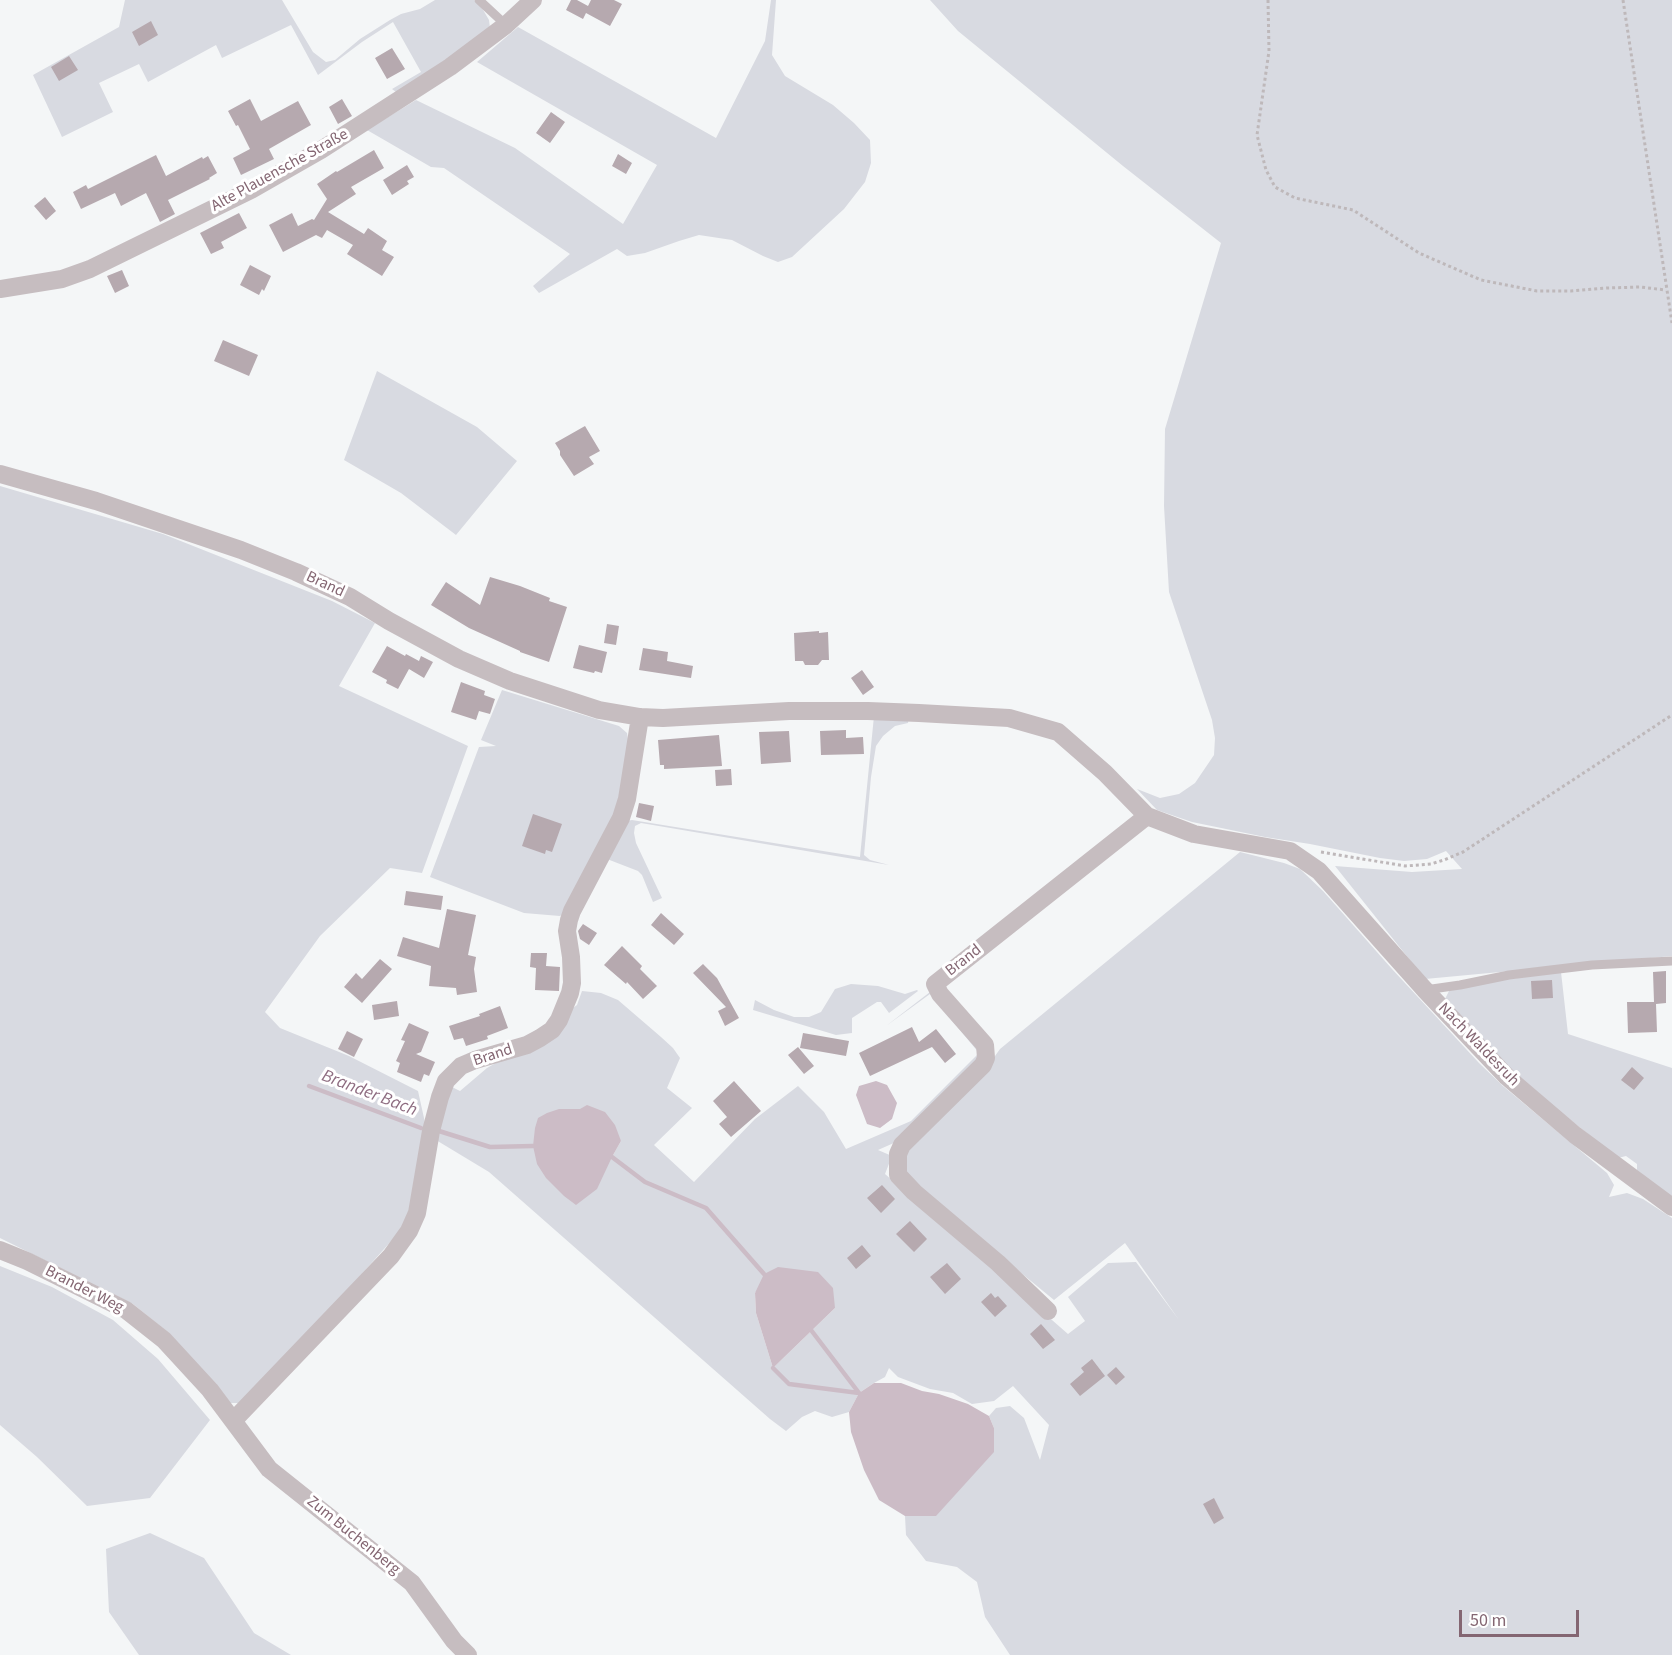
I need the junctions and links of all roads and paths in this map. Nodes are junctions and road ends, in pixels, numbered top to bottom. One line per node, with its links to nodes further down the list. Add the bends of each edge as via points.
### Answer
1 (479, 0): 5 (lane)
2 (532, 0): 5 (street, Alte Plauensche Straße)
3 (1268, 0): 7 (path, via 1269,51 1257,135 1275,187 1295,198 1353,210 1419,253 1481,280 1537,291 1640,287)
4 (1623, 0): 7 (path)
5 (506, 25): 6 (street, Alte Plauensche Straße, via 431,80 251,190 90,269 62,279)
6 (0, 290)
7 (1666, 290): 8 (path)
8 (1672, 323)
9 (0, 474): 11 (street, Brand, via 96,501 242,550 350,597 459,659 510,681 599,710)
10 (1672, 715): 13 (path, via 1463,852 1444,860 1405,866 1340,854)
11 (640, 717): 12 (street, Brand, via 868,711 1010,718 1058,732); 19 (street, Brand, via 621,818 569,920 573,983 559,1020 540,1038 461,1066 446,1081 430,1131 417,1213 410,1231 391,1257)
12 (1147, 816): 13 (street, Brand, via 1194,834); 18 (street, Brand, via 935,984 985,1045 986,1058 902,1145 898,1154 898,1175 914,1192)
13 (1290, 851): 15 (street, via 1319,871)
14 (1672, 961): 15 (lane, Nach Waldesruh, via 1592,965)
15 (1425, 990): 16 (street, Nach Waldesruh, via 1508,1077 1575,1135)
16 (1672, 1208)
17 (0, 1250): 19 (street, Brander Weg, via 126,1310 164,1340)
18 (1048, 1311)
19 (233, 1421): 20 (street, Zum Buchenberg, via 269,1469 412,1583)
20 (468, 1655)

